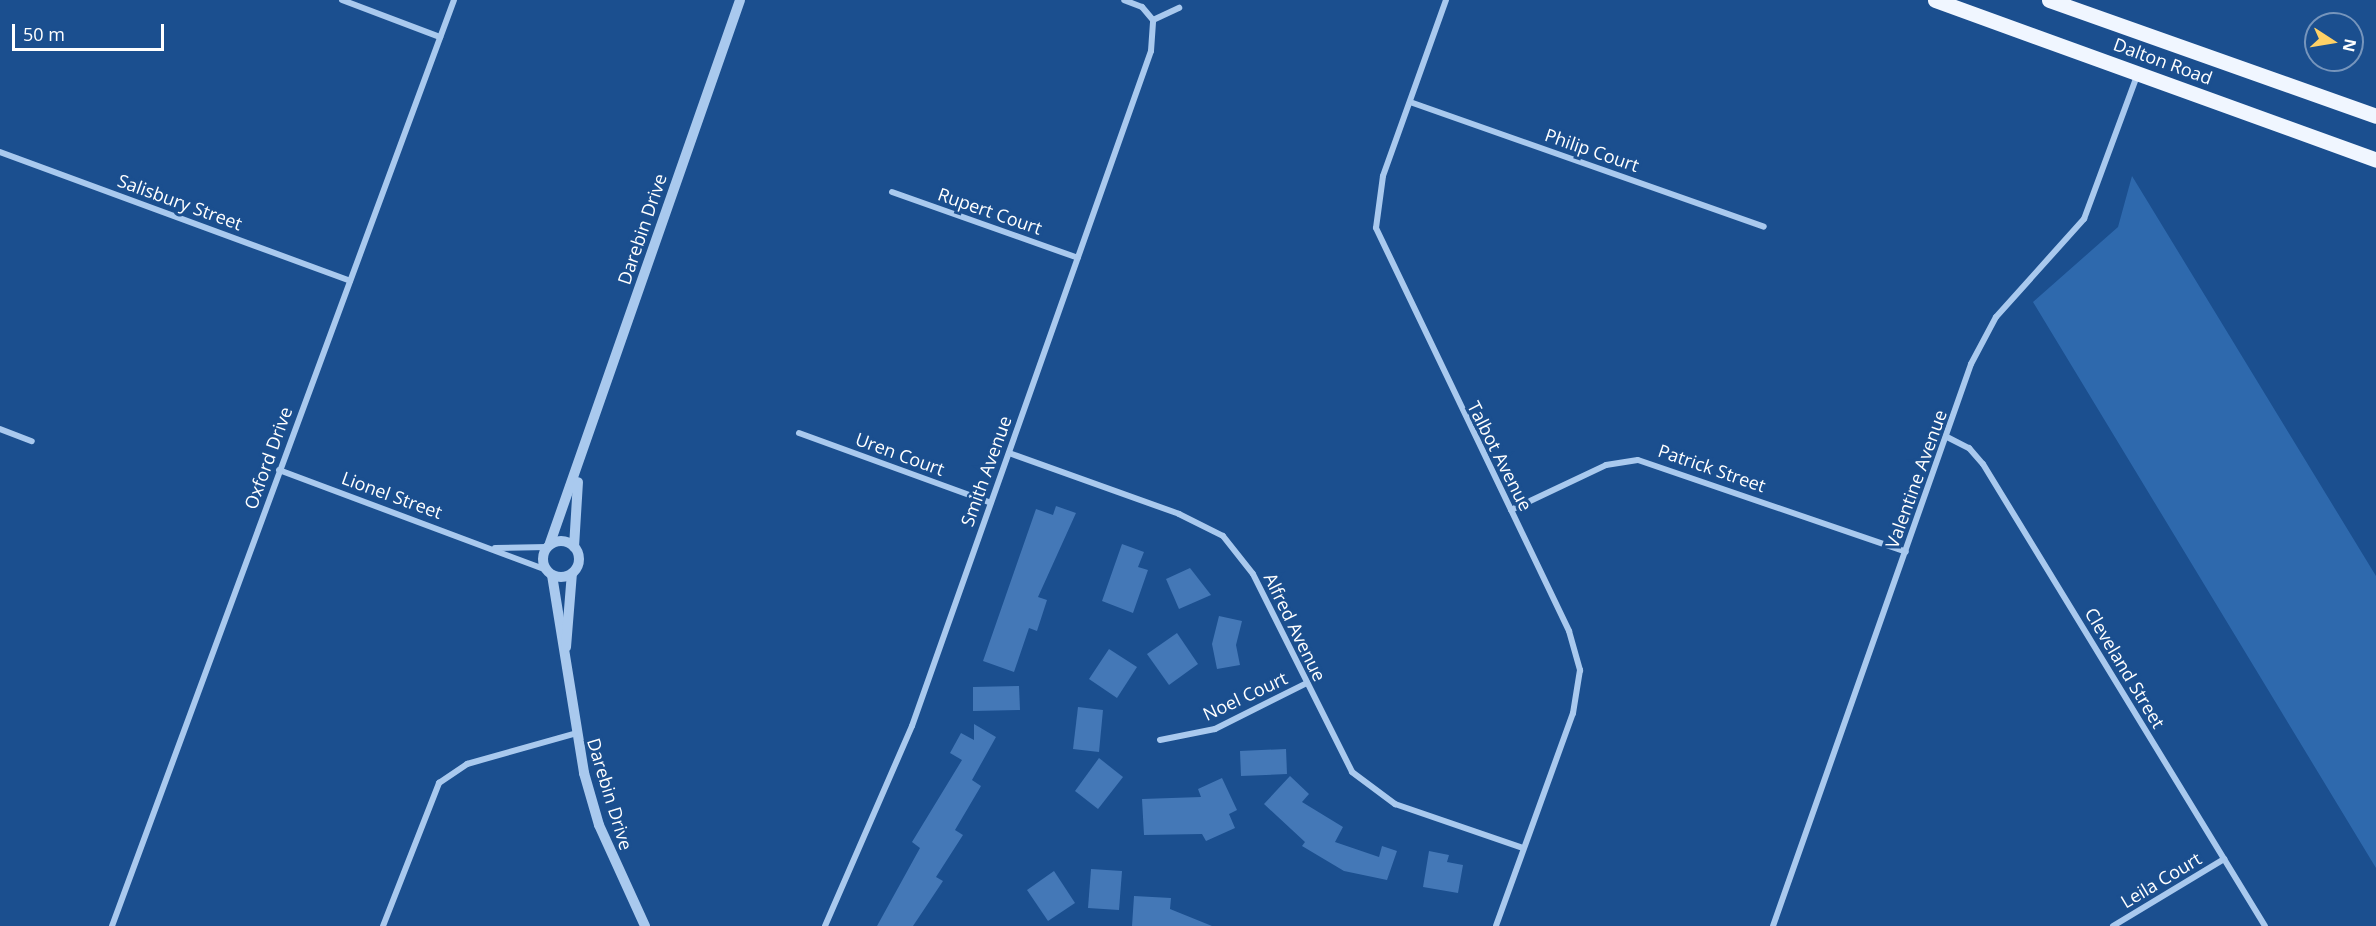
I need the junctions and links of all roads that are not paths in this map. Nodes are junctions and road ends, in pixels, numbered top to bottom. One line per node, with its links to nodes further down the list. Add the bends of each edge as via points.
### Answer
1 (342, 0): 10 (street)
2 (454, 0): 10 (street, Oxford Drive)
3 (740, 0): 26 (street, Darebin Drive)
4 (1124, 0): 9 (street, via 1142,7)
5 (1446, 0): 12 (street, Talbot Avenue)
6 (1935, 0): 11 (main road, Dalton Road)
7 (2049, 0): 13 (main road, Dalton Road)
8 (1179, 8): 9 (street)
9 (1153, 20): 18 (street, Smith Avenue, via 1151,51)
10 (440, 37): 19 (street, Oxford Drive)
11 (2138, 72): 15 (main road, Dalton Road); 22 (street, Valentine Avenue, via 2084,219 1984,335)
12 (1410, 102): 17 (street, Philip Court); 28 (street, Talbot Avenue, via 1377,195 1376,228)
13 (2376, 116)
14 (0, 152): 19 (street, Salisbury Street)
15 (2376, 160)
16 (892, 192): 18 (street, Rupert Court)
17 (1764, 227)
18 (1078, 258): 24 (street, Smith Avenue)
19 (350, 281): 25 (street, Oxford Drive)
20 (0, 429): 23 (street)
21 (799, 433): 27 (street, Uren Court)
22 (1947, 437): 32 (street, Valentine Avenue); 40 (street, Cleveland Street, via 1970,448 1983,464)
23 (32, 441)
24 (1009, 453): 27 (street, Smith Avenue); 36 (street, Alfred Avenue, via 1179,514 1223,536 1253,574)
25 (279, 470): 31 (street, Lionel Street); 41 (street, Oxford Drive)
26 (579, 470): 29 (street, Darebin Drive); 30 (street, Darebin Drive)
27 (991, 503): 44 (street, Smith Avenue, via 912,726)
28 (1511, 510): 32 (street, Patrick Street, via 1606,465 1638,460); 39 (street, Talbot Avenue, via 1569,631 1580,670 1576,703)
29 (549, 545): 30 (street, via 566,541); 31 (street, Lionel Street); 33 (street)
30 (574, 547): 34 (street, via 579,561)
31 (494, 548): 33 (street, Lionel Street)
32 (1906, 552): 46 (street, Valentine Avenue)
33 (549, 573): 34 (street); 35 (street, Darebin Drive)
34 (572, 573): 35 (street, Darebin Drive)
35 (565, 665): 37 (street, Darebin Drive)
36 (1306, 683): 38 (street, Noel Court, via 1215,729); 39 (street, Alfred Avenue, via 1340,755 1374,792)
37 (574, 734): 42 (street, via 467,764 439,783); 43 (street, Darebin Drive, via 599,825)
38 (1160, 740)
39 (1523, 848): 45 (street, Talbot Avenue)
40 (2224, 859): 47 (street, Leila Court); 48 (street, Cleveland Street)
41 (112, 926)
42 (383, 926)
43 (645, 926)
44 (825, 926)
45 (1496, 926)
46 (1773, 926)
47 (2113, 926)
48 (2265, 926)

